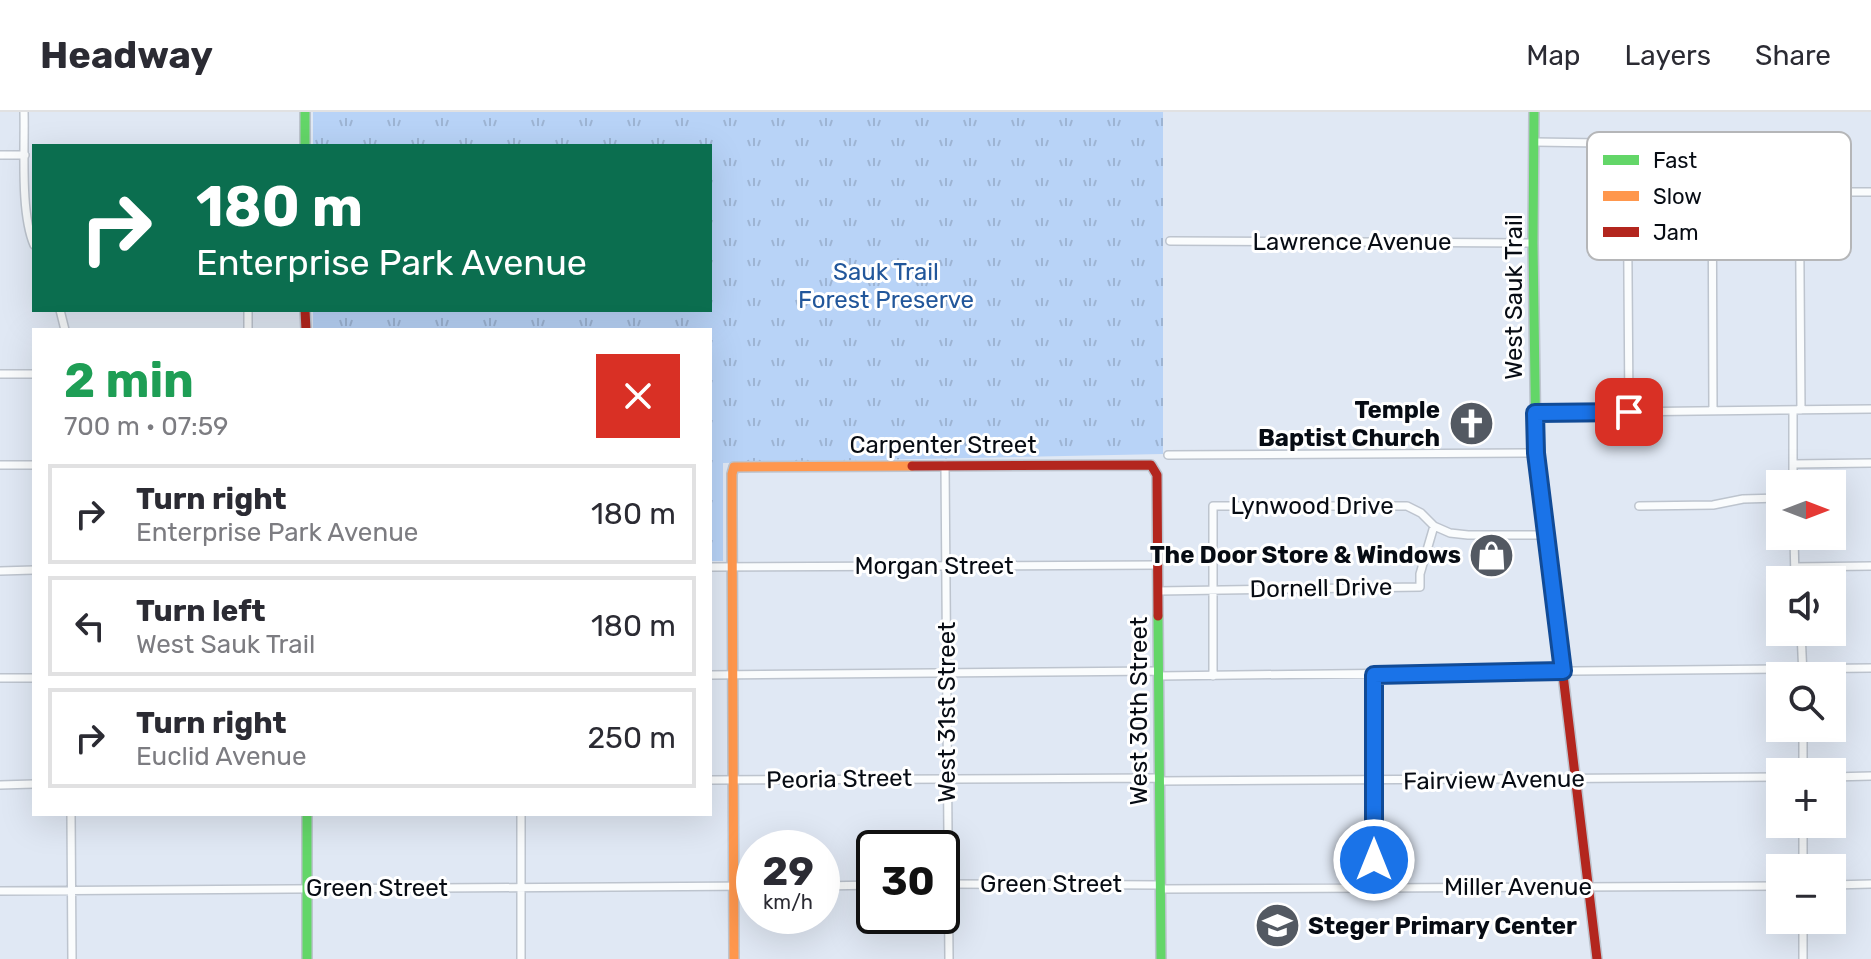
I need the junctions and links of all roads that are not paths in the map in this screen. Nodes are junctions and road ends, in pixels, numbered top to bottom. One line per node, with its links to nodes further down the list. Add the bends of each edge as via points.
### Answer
1 (24, 112): 8 (street)
2 (305, 112): 6 (street)
3 (1534, 112): 4 (street, West Sauk Trail)
4 (1535, 142): 5 (street); 12 (street, West Sauk Trail)
5 (1587, 143)
6 (305, 144)
7 (0, 155): 8 (street)
8 (25, 155): 9 (street)
9 (30, 206): 10 (street)
10 (32, 240)
11 (1170, 241): 12 (street, Lawrence Avenue)
12 (1533, 243): 22 (street, West Sauk Trail)
13 (1628, 260): 21 (street)
14 (1712, 260): 20 (street)
15 (1799, 260): 19 (street)
16 (0, 374): 17 (street)
17 (32, 374)
18 (1871, 409): 19 (street)
19 (1797, 410): 20 (street); 26 (street)
20 (1713, 411): 21 (street)
21 (1629, 412): 22 (street)
22 (1535, 413): 23 (street, West Sauk Trail)
23 (1536, 453): 24 (street); 35 (street, West Sauk Trail)
24 (1168, 455)
25 (1871, 463): 26 (street)
26 (1794, 464): 31 (street)
27 (0, 465): 28 (street)
28 (32, 465)
29 (945, 465): 30 (street, Carpenter Street); 37 (street, West 31st Street); 41 (street, Carpenter Street, via 734,467)
30 (1151, 465): 36 (street, West 30th Street, via 1157,475)
31 (1794, 470)
32 (1766, 498): 33 (street)
33 (1639, 506)
34 (1434, 526): 35 (street, Lynwood Drive, via 1468,535); 44 (street, Dornell Drive, via 1420,587); 44 (street, Lynwood Drive, via 1407,506 1213,506)
35 (1545, 535): 48 (street, West Sauk Trail)
36 (1158, 565): 37 (street, Morgan Street); 45 (street, West 30th Street)
37 (946, 566): 41 (street, Morgan Street); 49 (street, West 31st Street)
38 (1846, 566): 39 (street)
39 (1871, 566)
40 (712, 567): 41 (street, Morgan Street)
41 (732, 567): 53 (street)
42 (32, 570): 43 (street)
43 (0, 571)
44 (1213, 590): 45 (street, Dornell Drive); 55 (street)
45 (1158, 591): 51 (street, West 30th Street)
46 (1871, 668): 47 (street)
47 (1846, 669)
48 (1563, 671): 50 (street); 54 (street); 63 (street, West Sauk Trail)
49 (947, 672): 51 (street); 53 (street); 61 (street, West 31st Street)
50 (1766, 672)
51 (1159, 674): 55 (street); 62 (street, West 30th Street)
52 (712, 675): 53 (street)
53 (733, 675): 65 (street)
54 (1374, 675): 55 (street); 66 (street)
55 (1213, 676)
56 (0, 678): 57 (street)
57 (32, 678)
58 (1871, 776): 60 (street)
59 (1766, 777): 63 (street, Fairview Avenue)
60 (1846, 777)
61 (947, 778): 62 (street, Peoria Street); 65 (street, Peoria Street); 72 (street, West 31st Street)
62 (1160, 779): 66 (street, Fairview Avenue); 78 (street, West 30th Street)
63 (1574, 779): 66 (street, Fairview Avenue); 80 (street, West Sauk Trail)
64 (712, 780): 65 (street, Peoria Street)
65 (733, 780): 77 (street)
66 (1374, 781): 79 (street)
67 (32, 784): 68 (street)
68 (0, 785)
69 (71, 816): 83 (street)
70 (307, 816): 81 (street)
71 (521, 816): 82 (street)
72 (946, 830)
73 (960, 884): 78 (street, Green Street)
74 (1871, 884): 75 (street)
75 (1846, 885)
76 (1766, 886): 80 (street, Miller Avenue)
77 (734, 887): 82 (street, Green Street); 90 (street)
78 (1161, 887): 79 (street, Miller Avenue); 92 (street, West 30th Street)
79 (1374, 887): 80 (street, Miller Avenue)
80 (1587, 887): 93 (street, West Sauk Trail)
81 (307, 888): 82 (street, Green Street); 83 (street, Green Street); 88 (street)
82 (521, 888): 89 (street)
83 (71, 890): 84 (street, Green Street); 87 (street)
84 (0, 891)
85 (948, 934): 91 (street, West 31st Street)
86 (1803, 934): 94 (street)
87 (72, 959)
88 (307, 959)
89 (521, 959)
90 (734, 959)
91 (949, 959)
92 (1161, 959)
93 (1597, 959)
94 (1803, 959)

